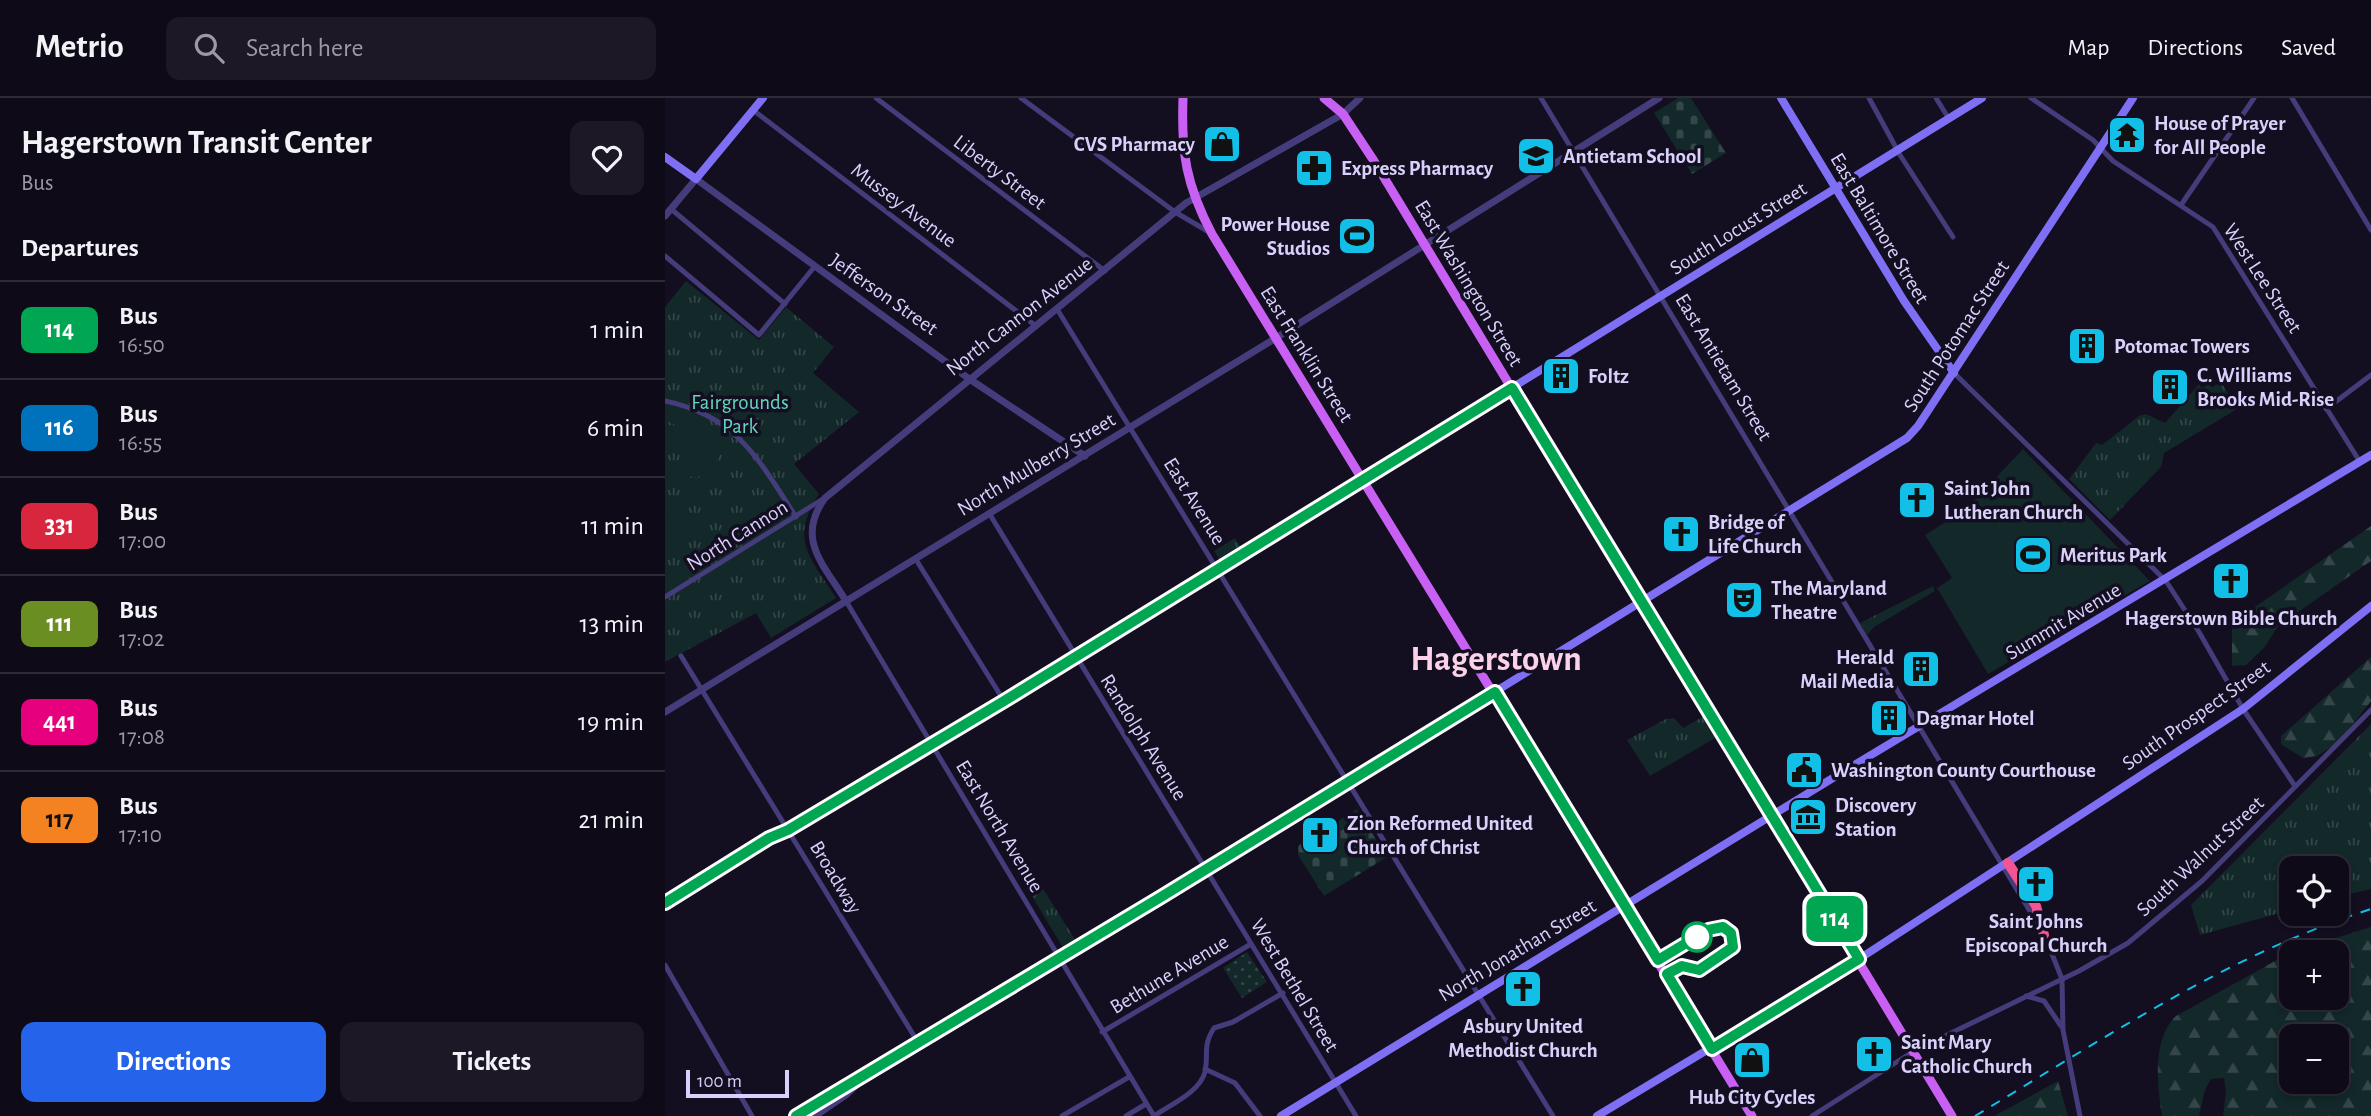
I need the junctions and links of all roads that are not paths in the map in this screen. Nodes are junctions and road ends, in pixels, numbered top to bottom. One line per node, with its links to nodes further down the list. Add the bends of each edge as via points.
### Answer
1 (763, 98): 17 (main road)
2 (876, 98): 37 (street, Liberty Street)
3 (1021, 98): 29 (street, East Franklin Street)
4 (1183, 98): 26 (main road, via 1183,151)
5 (1324, 98): 18 (main road, East Washington Street)
6 (1360, 98): 18 (street, North Cannon Avenue)
7 (1541, 98): 22 (street, East Antietam Street)
8 (1659, 98): 22 (street, North Mulberry Street)
9 (1781, 98): 25 (main road, East Baltimore Street)
10 (1869, 98): 21 (street)
11 (1936, 98): 19 (street)
12 (1982, 98): 19 (main road, South Locust Street)
13 (2031, 98): 20 (street, West Lee Street)
14 (2133, 98): 20 (main road, South Potomac Street)
15 (2255, 98): 27 (street)
16 (2292, 98): 31 (street)
17 (753, 110): 24 (main road); 41 (street, Mussey Avenue)
18 (1343, 114): 26 (street, North Cannon Avenue); 34 (main road, East Washington Street)
19 (1949, 119): 21 (main road, South Locust Street)
20 (2101, 148): 27 (street, West Lee Street, via 2113,161); 43 (main road, South Potomac Street)
21 (1899, 149): 25 (main road, South Locust Street); 33 (street)
22 (1573, 151): 34 (street, North Mulberry Street); 38 (street, East Antietam Street)
23 (665, 157): 24 (main road, Jefferson Street)
24 (696, 179): 28 (street); 36 (street, Jefferson Street)
25 (1835, 189): 38 (main road, South Locust Street); 43 (main road, East Baltimore Street, via 1933,347)
26 (1193, 198): 29 (street, North Cannon Avenue); 32 (main road)
27 (2181, 205): 48 (street, West Lee Street, via 2221,237)
28 (671, 209): 30 (street); 39 (street)
29 (1175, 212): 32 (street, East Franklin Street); 37 (street, North Cannon Avenue)
30 (665, 216)
31 (2371, 230)
32 (1212, 234): 42 (main road, East Franklin Street)
33 (1953, 237)
34 (1426, 245): 42 (street, North Mulberry Street); 46 (main road, East Washington Street)
35 (665, 256): 39 (street, via 759,335)
36 (815, 266): 39 (street); 45 (street, Jefferson Street)
37 (1105, 271): 40 (street, North Cannon Avenue)
38 (1663, 296): 46 (main road, South Locust Street); 55 (street, East Antietam Street)
39 (785, 304)
40 (1057, 309): 41 (street, North Cannon Avenue); 49 (street, East Avenue)
41 (1036, 326): 45 (street, North Cannon Avenue)
42 (1276, 338): 49 (street, North Mulberry Street); 53 (main road, East Franklin Street)
43 (1954, 373): 55 (main road, South Potomac Street, via 1907,438); 60 (street)
44 (2371, 375): 48 (street)
45 (968, 379): 51 (street, Jefferson Street); 54 (street, North Cannon Avenue)
46 (1512, 388): 53 (main road, South Locust Street); 62 (main road, East Washington Street)
47 (665, 401): 57 (street, via 707,414 739,436)
48 (2326, 409): 52 (street, West Lee Street)
49 (1131, 426): 51 (street, North Mulberry Street); 59 (street, East Avenue)
50 (2371, 455): 52 (main road, Summit Avenue)
51 (1085, 456): 56 (street, North Mulberry Street)
52 (2360, 463): 60 (main road, Summit Avenue)
53 (1364, 480): 59 (main road, South Locust Street); 68 (main road, East Franklin Street)
54 (825, 498): 57 (street, North Cannon); 63 (street, North Cannon Avenue, via 811,523 811,538)
55 (1788, 511): 62 (main road, South Potomac Street); 73 (street, East Antietam Street)
56 (989, 513): 58 (street, North Mulberry Street); 66 (street, Randolph Avenue)
57 (796, 517): 61 (street, North Cannon)
58 (915, 558): 63 (street, North Mulberry Street); 69 (street)
59 (1219, 570): 66 (main road, South Locust Street); 75 (street, East Avenue)
60 (2166, 581): 70 (street); 73 (main road, Summit Avenue)
61 (665, 597)
62 (1642, 599): 68 (main road, South Potomac Street); 77 (main road, East Washington Street)
63 (846, 601): 67 (street, North Mulberry Street); 74 (street, East North Avenue)
64 (2371, 606): 70 (main road, South Prospect Street)
65 (681, 656): 67 (street, Broadway)
66 (1075, 657): 69 (main road, South Locust Street); 80 (street, Randolph Avenue)
67 (700, 691): 72 (street, North Mulberry Street); 78 (street, Broadway)
68 (1495, 692): 75 (main road, South Potomac Street); 82 (main road, East Franklin Street)
69 (1004, 701): 74 (main road, South Locust Street)
70 (2243, 709): 76 (street); 79 (main road, South Prospect Street)
71 (2371, 710): 76 (street, South Walnut Street)
72 (665, 712)
73 (1918, 727): 77 (main road, Summit Avenue); 83 (street, East Antietam Street)
74 (933, 743): 78 (main road, South Locust Street); 85 (street, East North Avenue)
75 (1350, 782): 80 (main road, South Potomac Street); 90 (street, East Avenue)
76 (2295, 786): 88 (street, South Walnut Street, via 2172,909 2128,943)
77 (1772, 815): 82 (main road, North Jonathan Street); 86 (main road, East Washington Street)
78 (788, 830): 81 (main road, South Locust Street); 94 (street, Broadway)
79 (2008, 863): 83 (highway, via 2036,906); 86 (main road, South Prospect Street)
80 (1207, 869): 84 (street, West Bethel Street); 85 (main road, South Potomac Street)
81 (665, 903)
82 (1625, 905): 90 (main road, North Jonathan Street); 95 (main road, East Franklin Street)
83 (2044, 935): 88 (street, East Antietam Street)
84 (1251, 944): 89 (street, West Bethel Street); 93 (street, Bethune Avenue)
85 (1062, 958): 93 (street, East North Avenue); 94 (main road, South Potomac Street)
86 (1859, 959): 95 (main road, South Prospect Street); 96 (main road, East Washington Street)
87 (665, 965): 103 (street)
88 (2062, 979): 91 (street, South Walnut Street); 92 (street)
89 (1283, 993): 97 (street, via 1214,1028 1203,1052); 100 (street, West Bethel Street)
90 (1478, 995): 100 (main road, North Jonathan Street); 111 (street, East Avenue)
91 (2026, 996): 92 (street, via 2050,1007); 96 (street, South Walnut Street)
92 (2063, 1030): 116 (street)
93 (1102, 1032): 99 (street, East North Avenue)
94 (919, 1044): 98 (main road, South Potomac Street)
95 (1712, 1049): 112 (main road, South Prospect Street); 113 (main road, East Franklin Street)
96 (1914, 1051): 114 (street, South Walnut Street); 115 (main road, East Washington Street)
97 (1205, 1069): 107 (street, via 1192,1091); 108 (street, via 1235,1083)
98 (869, 1073): 102 (street); 104 (main road, South Potomac Street)
99 (1129, 1077): 101 (street, East North Avenue); 105 (street)
100 (1336, 1083): 109 (main road, North Jonathan Street); 110 (street, West Bethel Street)
101 (1146, 1104): 106 (street); 107 (street, East North Avenue)
102 (821, 1115)
103 (752, 1116)
104 (796, 1116)
105 (1062, 1116)
106 (1126, 1116)
107 (1154, 1116)
108 (1259, 1116)
109 (1281, 1116)
110 (1356, 1116)
111 (1553, 1116)
112 (1597, 1116)
113 (1752, 1116)
114 (1812, 1116)
115 (1952, 1116)
116 (2080, 1116)

